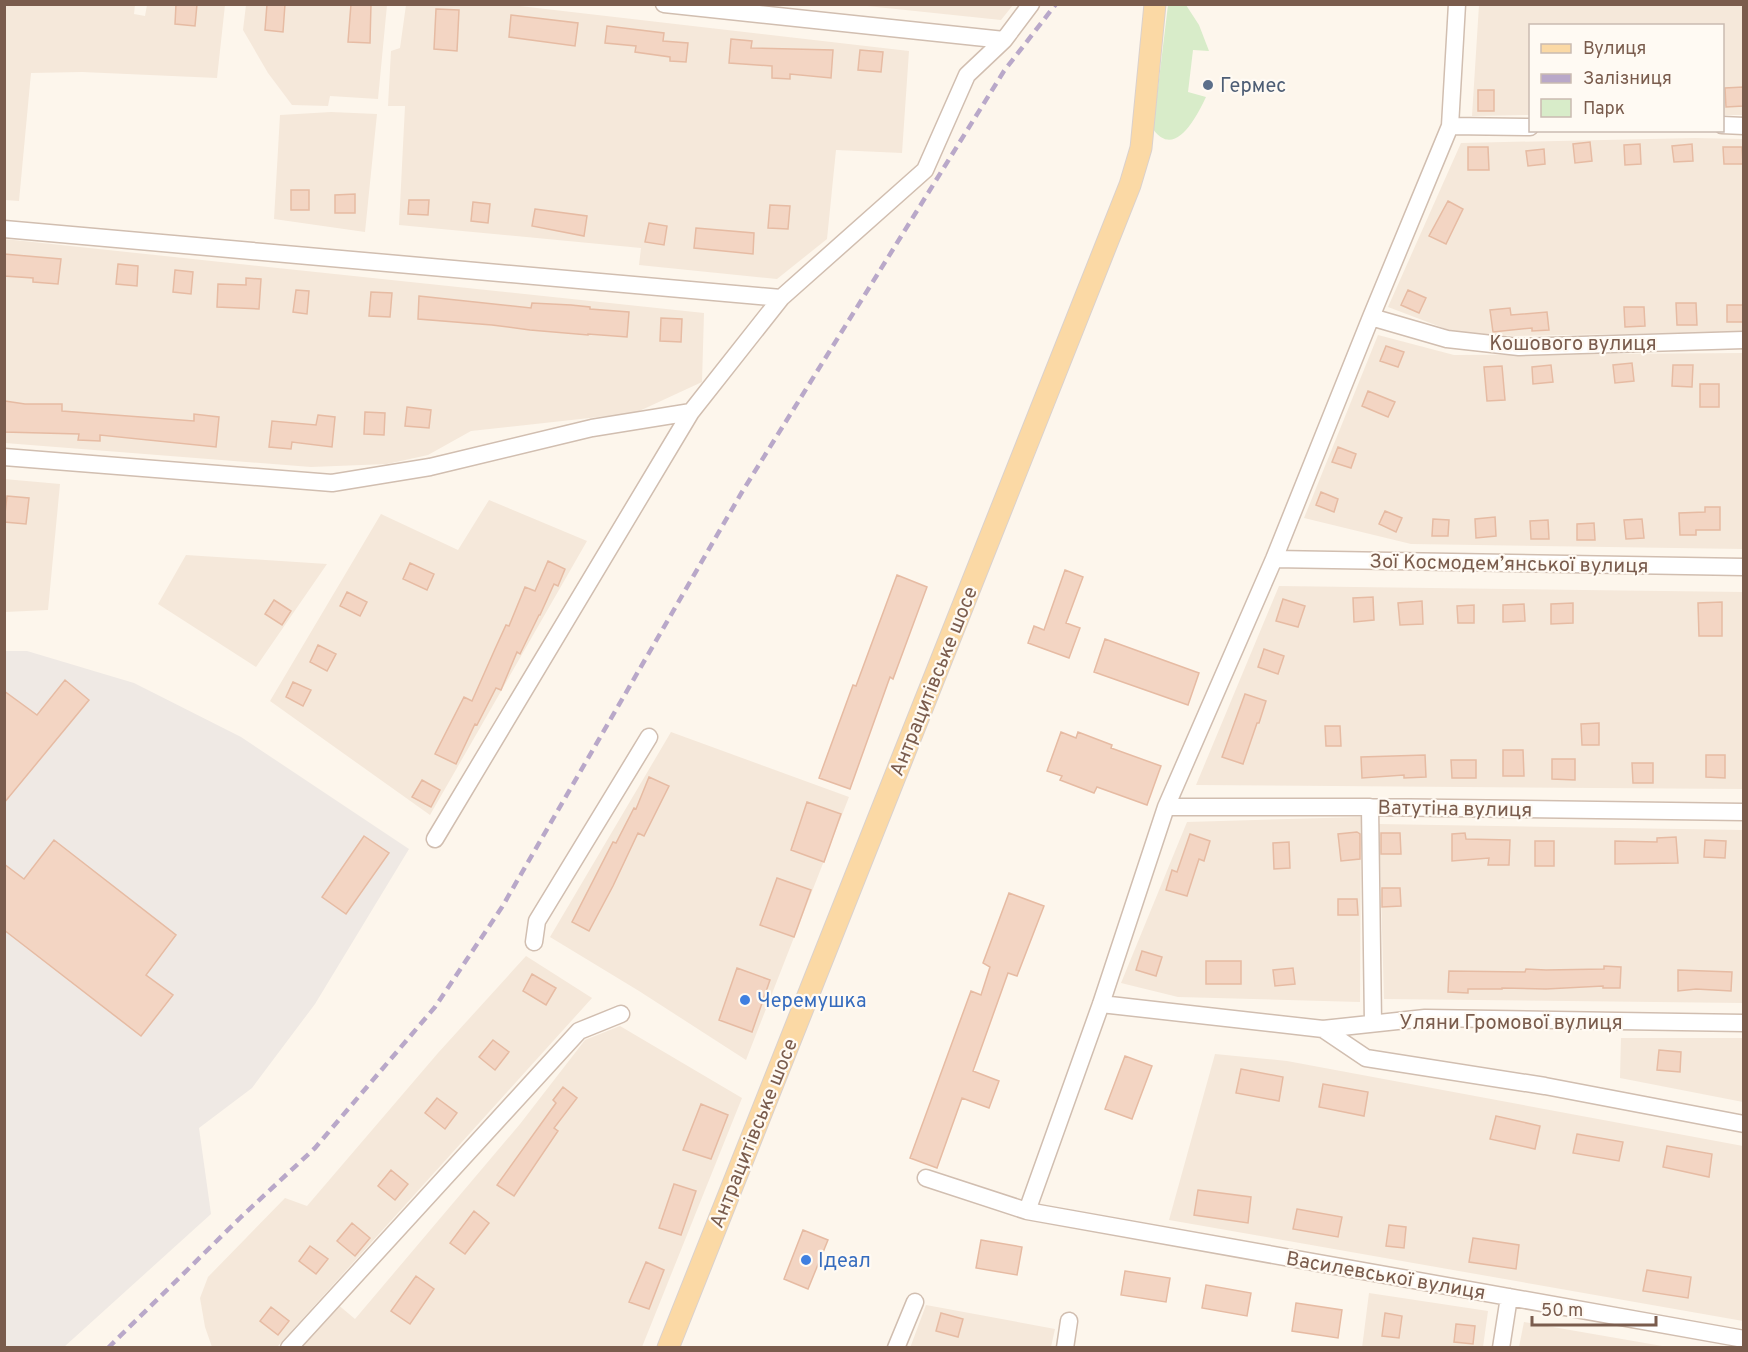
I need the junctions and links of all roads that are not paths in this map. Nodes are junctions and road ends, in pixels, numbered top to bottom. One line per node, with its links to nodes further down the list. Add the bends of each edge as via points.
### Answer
1 (664, 4): 5 (street)
2 (1031, 4): 5 (street)
3 (1155, 4): 37 (main road, Антрацитівське шосе, via 1141,148 1130,185)
4 (1458, 4): 7 (street)
5 (1004, 40): 11 (street, via 967,75 925,170)
6 (1724, 125): 8 (street)
7 (1450, 126): 9 (street); 12 (street)
8 (1743, 126)
9 (1529, 127)
10 (4, 229): 11 (street)
11 (781, 298): 14 (street)
12 (1371, 317): 13 (street, Кошового вулиця, via 1447,339 1519,347); 16 (street)
13 (1743, 340)
14 (690, 412): 15 (street, via 592,428 430,467 332,483); 22 (street)
15 (4, 457)
16 (1274, 559): 17 (street, Зої Космодем’янської вулиця); 19 (street)
17 (1743, 567)
18 (649, 737): 23 (street, via 537,921)
19 (1166, 807): 20 (street, Ватутіна вулиця); 24 (street)
20 (1370, 807): 21 (street, Ватутіна вулиця); 26 (street)
21 (1743, 812)
22 (435, 839)
23 (534, 942)
24 (1101, 1004): 28 (street, Уляни Громової вулиця); 31 (street)
25 (621, 1014): 36 (street, via 579,1031)
26 (1373, 1023): 27 (street, Уляни Громової вулиця, via 1425,1018); 28 (street, Уляни Громової вулиця)
27 (1743, 1023)
28 (1323, 1029): 29 (street, via 1366,1058 1545,1086)
29 (1743, 1124)
30 (926, 1178): 31 (street, Василевської вулиця)
31 (1027, 1211): 32 (street, Василевської вулиця)
32 (1509, 1297): 35 (street, Василевської вулиця); 40 (street)
33 (915, 1302): 38 (street)
34 (1069, 1321): 39 (street)
35 (1743, 1339)
36 (289, 1347)
37 (668, 1347)
38 (896, 1347)
39 (1065, 1347)
40 (1501, 1347)

